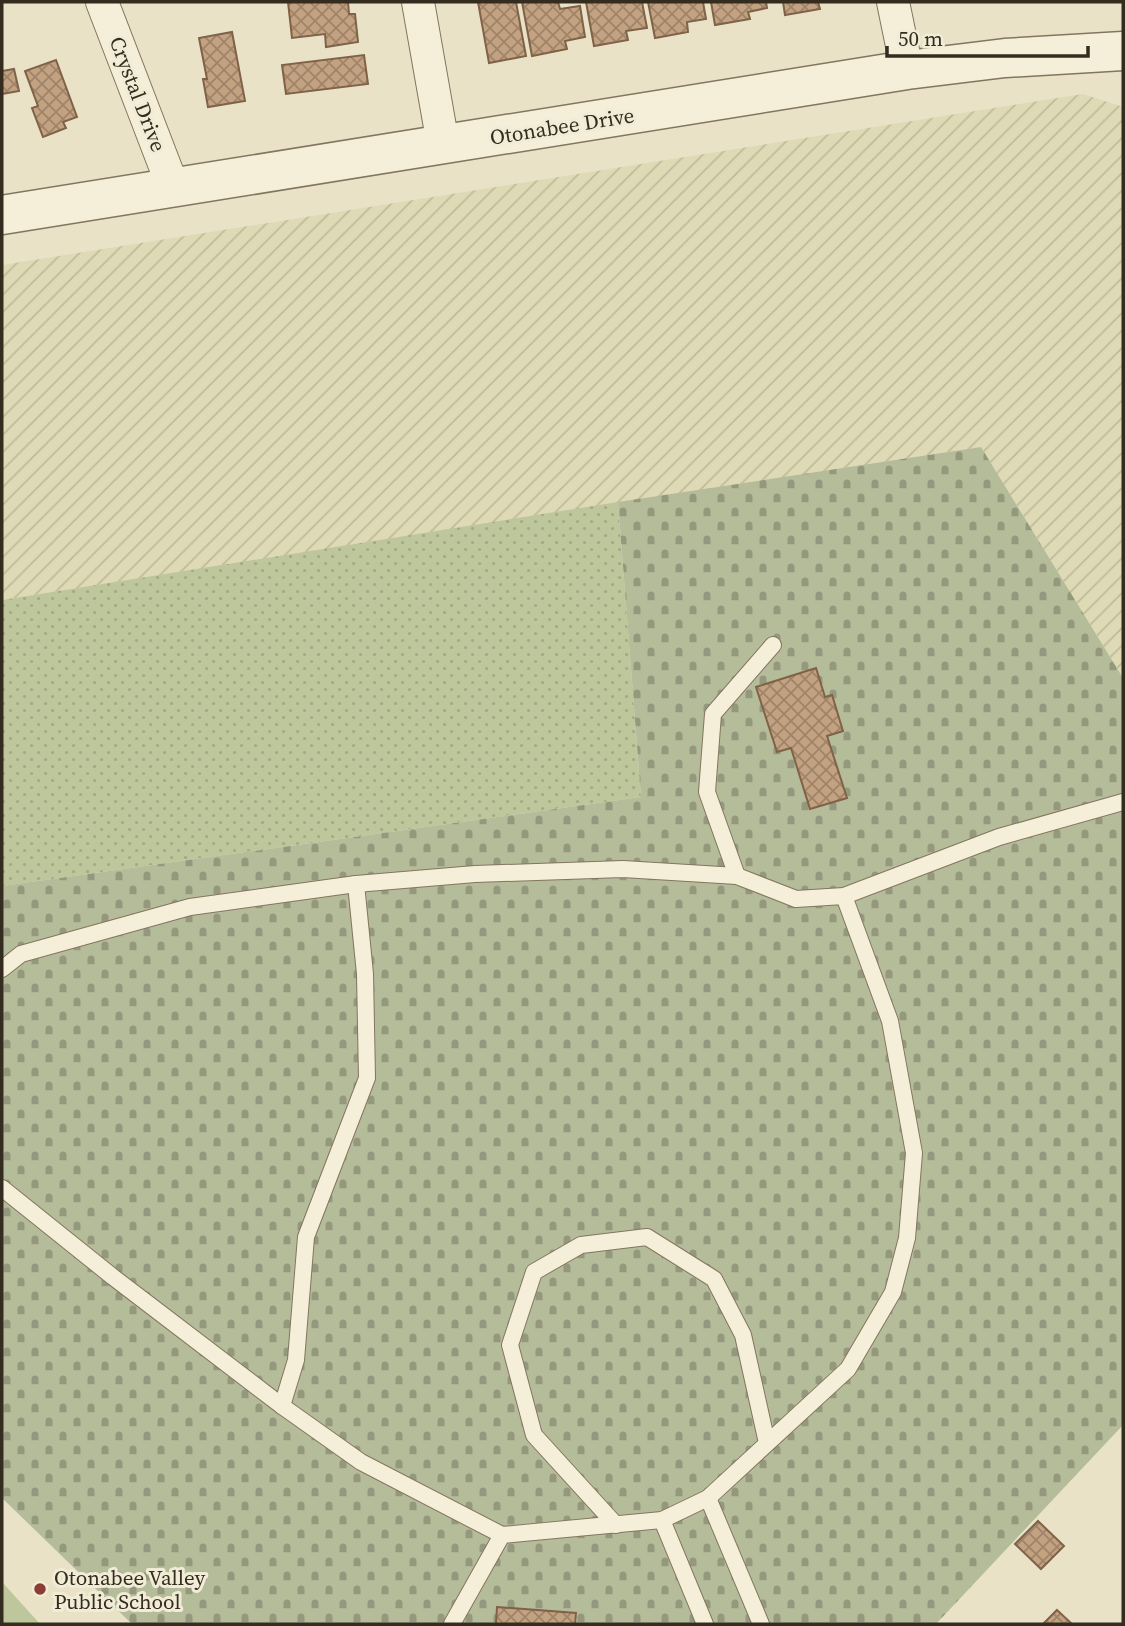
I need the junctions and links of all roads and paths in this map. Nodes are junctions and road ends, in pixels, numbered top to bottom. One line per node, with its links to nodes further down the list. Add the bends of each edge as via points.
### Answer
1 (102, 2): 7 (street, Crystal Drive)
2 (418, 2): 6 (street)
3 (893, 2): 5 (street)
4 (1123, 51): 5 (street, Otonabee Drive)
5 (907, 70): 6 (street, Otonabee Drive)
6 (443, 144): 7 (street, Otonabee Drive)
7 (173, 187): 8 (street, Otonabee Drive)
8 (2, 215)
9 (773, 645): 11 (lane, via 713,714 707,792)
10 (1123, 802): 13 (lane, via 999,837)
11 (737, 876): 12 (lane, via 624,869); 13 (lane, via 796,898)
12 (356, 884): 14 (lane, via 190,907 22,954); 16 (lane, via 365,974 367,1078 306,1237 296,1360)
13 (844, 895): 17 (lane, via 890,1021 895,1047 914,1153 907,1238 893,1292 848,1368)
14 (2, 969)
15 (2, 1188): 16 (lane)
16 (282, 1406): 21 (lane, via 361,1462)
17 (767, 1443): 18 (lane); 20 (lane, via 743,1335 714,1279 647,1237 581,1245 534,1272 510,1345 534,1435)
18 (708, 1498): 19 (lane); 24 (lane)
19 (662, 1520): 20 (lane); 23 (lane)
20 (616, 1525): 21 (lane)
21 (502, 1535): 22 (lane)
22 (452, 1624)
23 (705, 1624)
24 (761, 1624)

